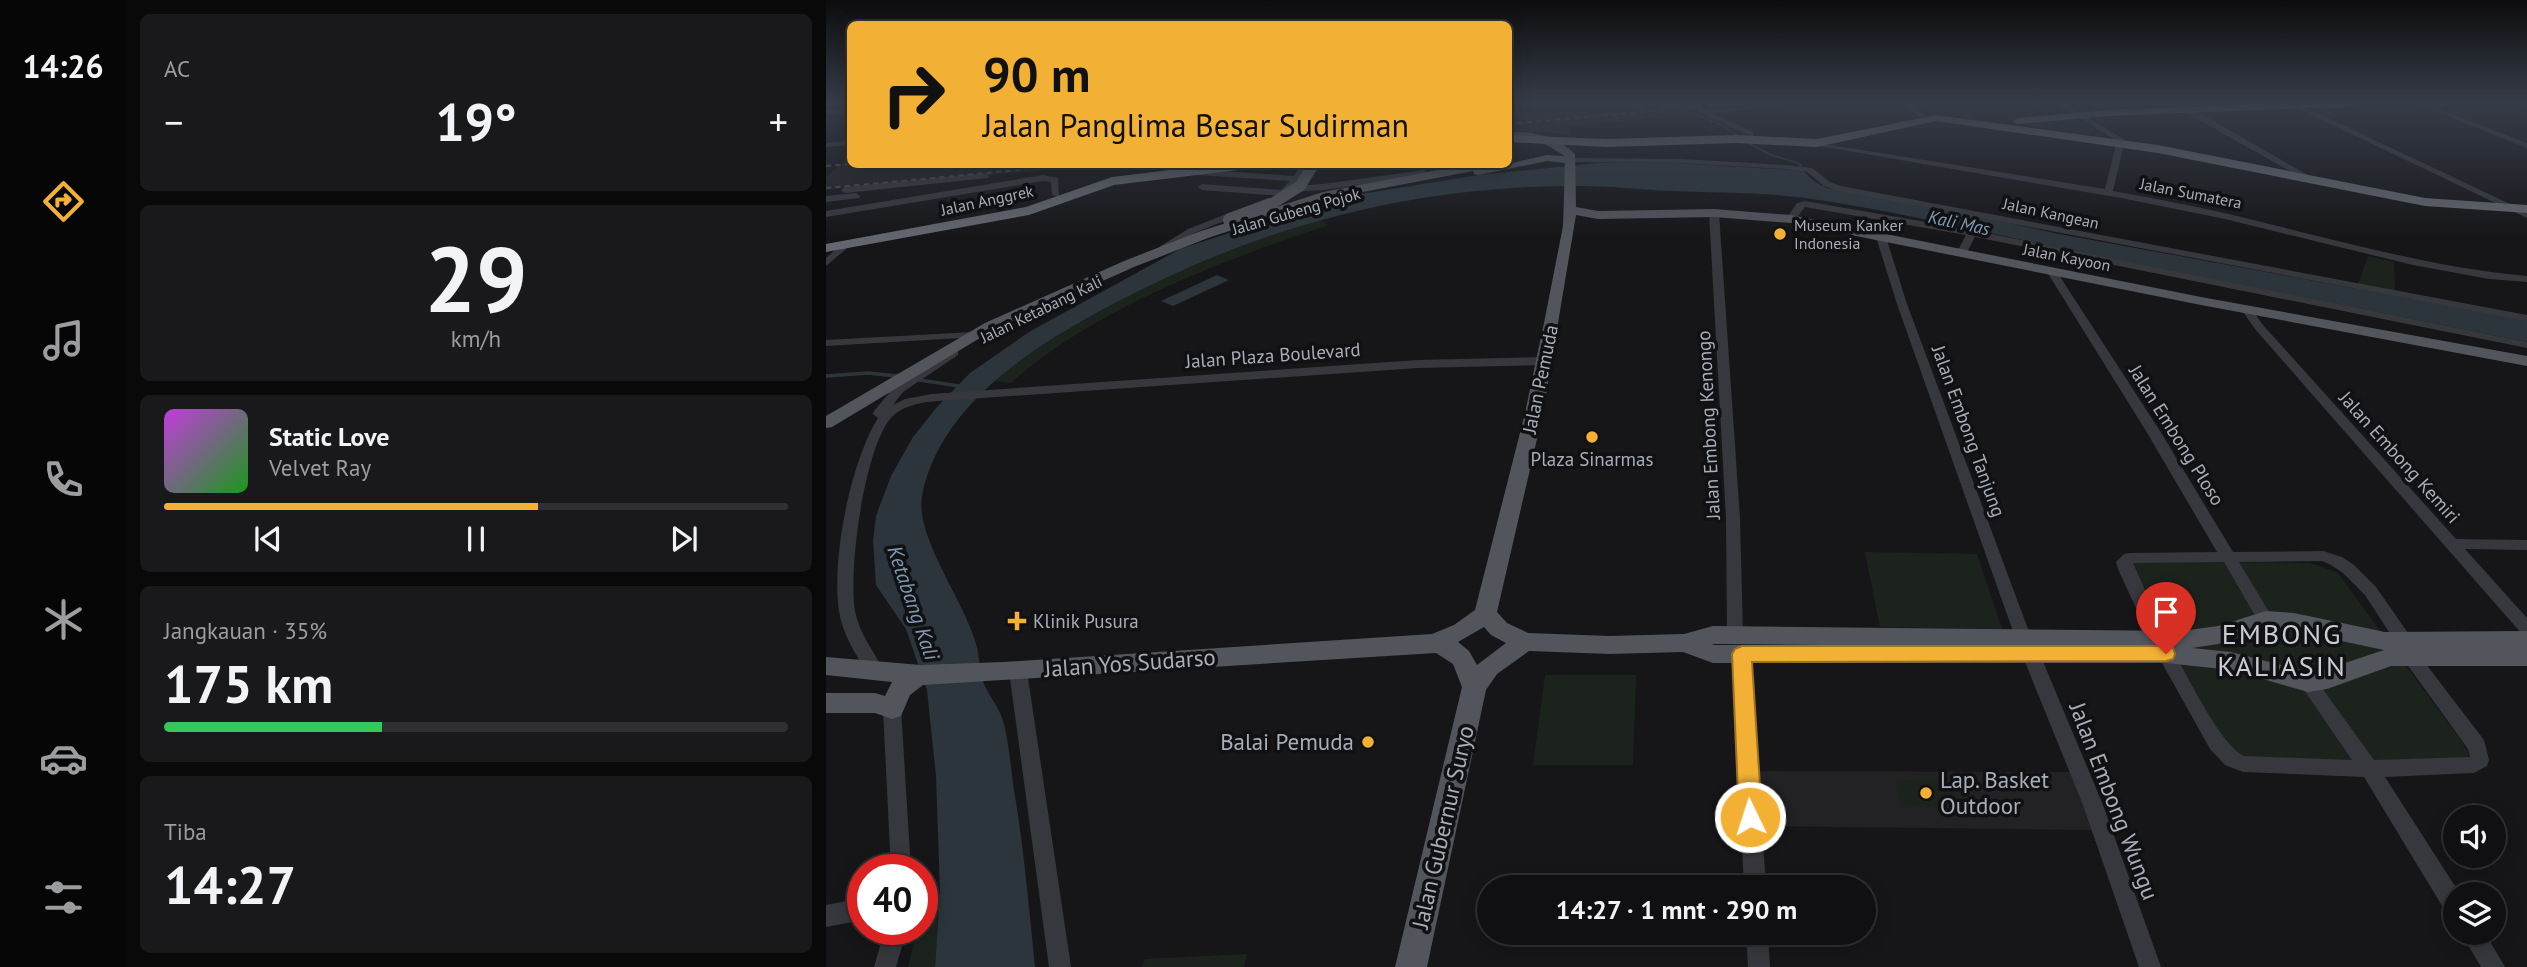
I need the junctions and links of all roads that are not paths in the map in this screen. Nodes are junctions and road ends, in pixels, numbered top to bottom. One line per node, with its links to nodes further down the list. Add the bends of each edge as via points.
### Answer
1 (1539, 148): 9 (highway)
2 (1557, 148): 10 (main road)
3 (1583, 148): 10 (highway)
4 (1861, 148): 30 (street, Jalan Sumatera)
5 (2121, 148): 30 (street)
6 (2145, 148): 24 (highway)
7 (2256, 148): 24 (street)
8 (2389, 148): 35 (street)
9 (1529, 154): 11 (main road, Jalan Gubeng Pojok)
10 (1570, 160): 12 (main road, Jalan Gubeng Pojok); 39 (main road, Jalan Pemuda); 55 (street, Jalan Kangean, via 1682,161 1809,170 1839,188)
11 (1512, 162)
12 (1512, 163)
13 (1190, 168): 21 (highway, Jalan Anggrek)
14 (1224, 168): 22 (highway, Jalan Anggrek)
15 (1302, 168): 25 (street, Jalan Gubeng Pojok)
16 (1312, 168): 38 (main road, bridge, via 1287,197)
17 (1323, 168): 31 (main road)
18 (1470, 168): 29 (street)
19 (1473, 168): 31 (main road, Jalan Gubeng Pojok)
20 (1484, 168): 45 (main road, Jalan Gubeng Pojok, via 1327,198)
21 (1169, 172): 22 (highway, Jalan Anggrek); 32 (highway, Jalan Anggrek, via 1105,178); 43 (highway, Jalan Anggrek, via 1099,184 1018,213)
22 (1194, 172): 25 (street)
23 (985, 176): 27 (street)
24 (2307, 177): 35 (highway, via 2425,202)
25 (1297, 179): 29 (street, Jalan Gubeng Pojok)
26 (1202, 187): 29 (street)
27 (904, 188): 28 (street); 33 (street); 34 (street)
28 (845, 190)
29 (1284, 191): 38 (street, Jalan Gubeng Pojok)
30 (2108, 193): 51 (street, Jalan Sumatera, via 2271,226 2391,257)
31 (1321, 194): 45 (main road, Jalan Gubeng Pojok)
32 (1056, 195): 34 (street, via 1055,180 1043,178); 43 (highway, Jalan Anggrek, via 1021,208)
33 (826, 199)
34 (897, 202): 37 (street)
35 (2524, 211)
36 (1714, 213): 39 (main road, Jalan Kayoon); 40 (main road, Jalan Kayoon); 76 (street, Jalan Embong Kenongo)
37 (826, 214)
38 (1234, 216): 46 (main road)
39 (1570, 218): 62 (main road, Jalan Pemuda)
40 (1791, 219): 41 (street, via 1805,204); 42 (main road, Jalan Kayoon)
41 (1972, 233): 48 (street); 52 (street)
42 (1881, 237): 48 (main road, Jalan Kayoon); 77 (street, Jalan Embong Tanjung)
43 (851, 240): 44 (highway); 47 (highway); 49 (street)
44 (826, 242)
45 (1189, 242): 46 (main road, Jalan Gubeng Pojok)
46 (1169, 247): 56 (main road); 63 (street, Jalan Ketabang Kali, via 1013,320)
47 (826, 248)
48 (1961, 254): 50 (main road, Jalan Kayoon)
49 (826, 263)
50 (2052, 272): 53 (main road, Jalan Kayoon); 69 (street, Jalan Embong Ploso)
51 (2527, 279)
52 (2203, 280): 53 (street); 59 (street)
53 (2201, 301): 54 (main road, Jalan Kayoon)
54 (2246, 309): 61 (main road, Jalan Kayoon); 67 (street, Jalan Embong Kemiri)
55 (2527, 318)
56 (973, 335): 57 (street); 60 (main road)
57 (911, 339): 58 (street); 60 (street, via 930,343)
58 (826, 343)
59 (2527, 345)
60 (934, 359): 63 (main road)
61 (2527, 361)
62 (1543, 365): 64 (street, Jalan Plaza Boulevard); 70 (main road, Jalan Pemuda)
63 (910, 378): 64 (street, via 910,390); 65 (main road); 66 (street, Jalan Ketabang Kali, via 874,422 867,436)
64 (933, 397): 66 (street, Jalan Ketabang Kali, via 898,407 886,416)
65 (826, 423)
66 (869, 451): 82 (street, Jalan Ketabang Kali, via 853,518 845,589 847,613)
67 (2452, 544): 68 (street); 72 (street, Jalan Embong Kemiri)
68 (2527, 545)
69 (2229, 557): 71 (street, Jalan Embong Ploso); 78 (street, via 2138,556 2124,562); 79 (street, via 2333,559 2361,581)
70 (1485, 614): 74 (main road, via 1499,629); 75 (main road)
71 (2266, 620): 78 (main road); 79 (main road)
72 (2527, 629)
73 (2527, 640): 79 (main road)
74 (1525, 642): 76 (main road, via 1684,643 1713,653); 86 (main road, Jalan Gubernur Suryo, via 1489,667)
75 (1434, 643): 83 (main road, Jalan Yos Sudarso); 86 (main road, via 1460,654)
76 (1739, 644): 77 (main road); 91 (street, Jalan Embong Kenongo)
77 (2026, 645): 78 (main road); 102 (street, Jalan Embong Wungu, via 2093,805)
78 (2162, 647): 85 (main road); 89 (street, via 2217,743 2232,759 2243,764)
79 (2407, 648): 80 (main road); 85 (main road); 89 (street, via 2477,746 2480,760 2464,767)
80 (2527, 657)
81 (826, 666): 82 (main road, Jalan Yos Sudarso)
82 (874, 669): 84 (main road, Jalan Yos Sudarso)
83 (1011, 671): 84 (main road, Jalan Yos Sudarso); 99 (street)
84 (919, 675): 88 (main road, via 900,689)
85 (2308, 682): 89 (street)
86 (1474, 687): 100 (main road, Jalan Gubernur Suryo)
87 (826, 703): 88 (main road, via 875,703)
88 (892, 709): 90 (street)
89 (2369, 769): 92 (street)
90 (900, 854)
91 (1754, 875)
92 (2443, 887)
93 (847, 912): 94 (street)
94 (826, 916)
95 (891, 945): 98 (street)
96 (1758, 945): 101 (street)
97 (2480, 945): 103 (street)
98 (885, 967)
99 (1060, 967)
100 (1411, 967)
101 (1759, 967)
102 (2150, 967)
103 (2494, 967)

